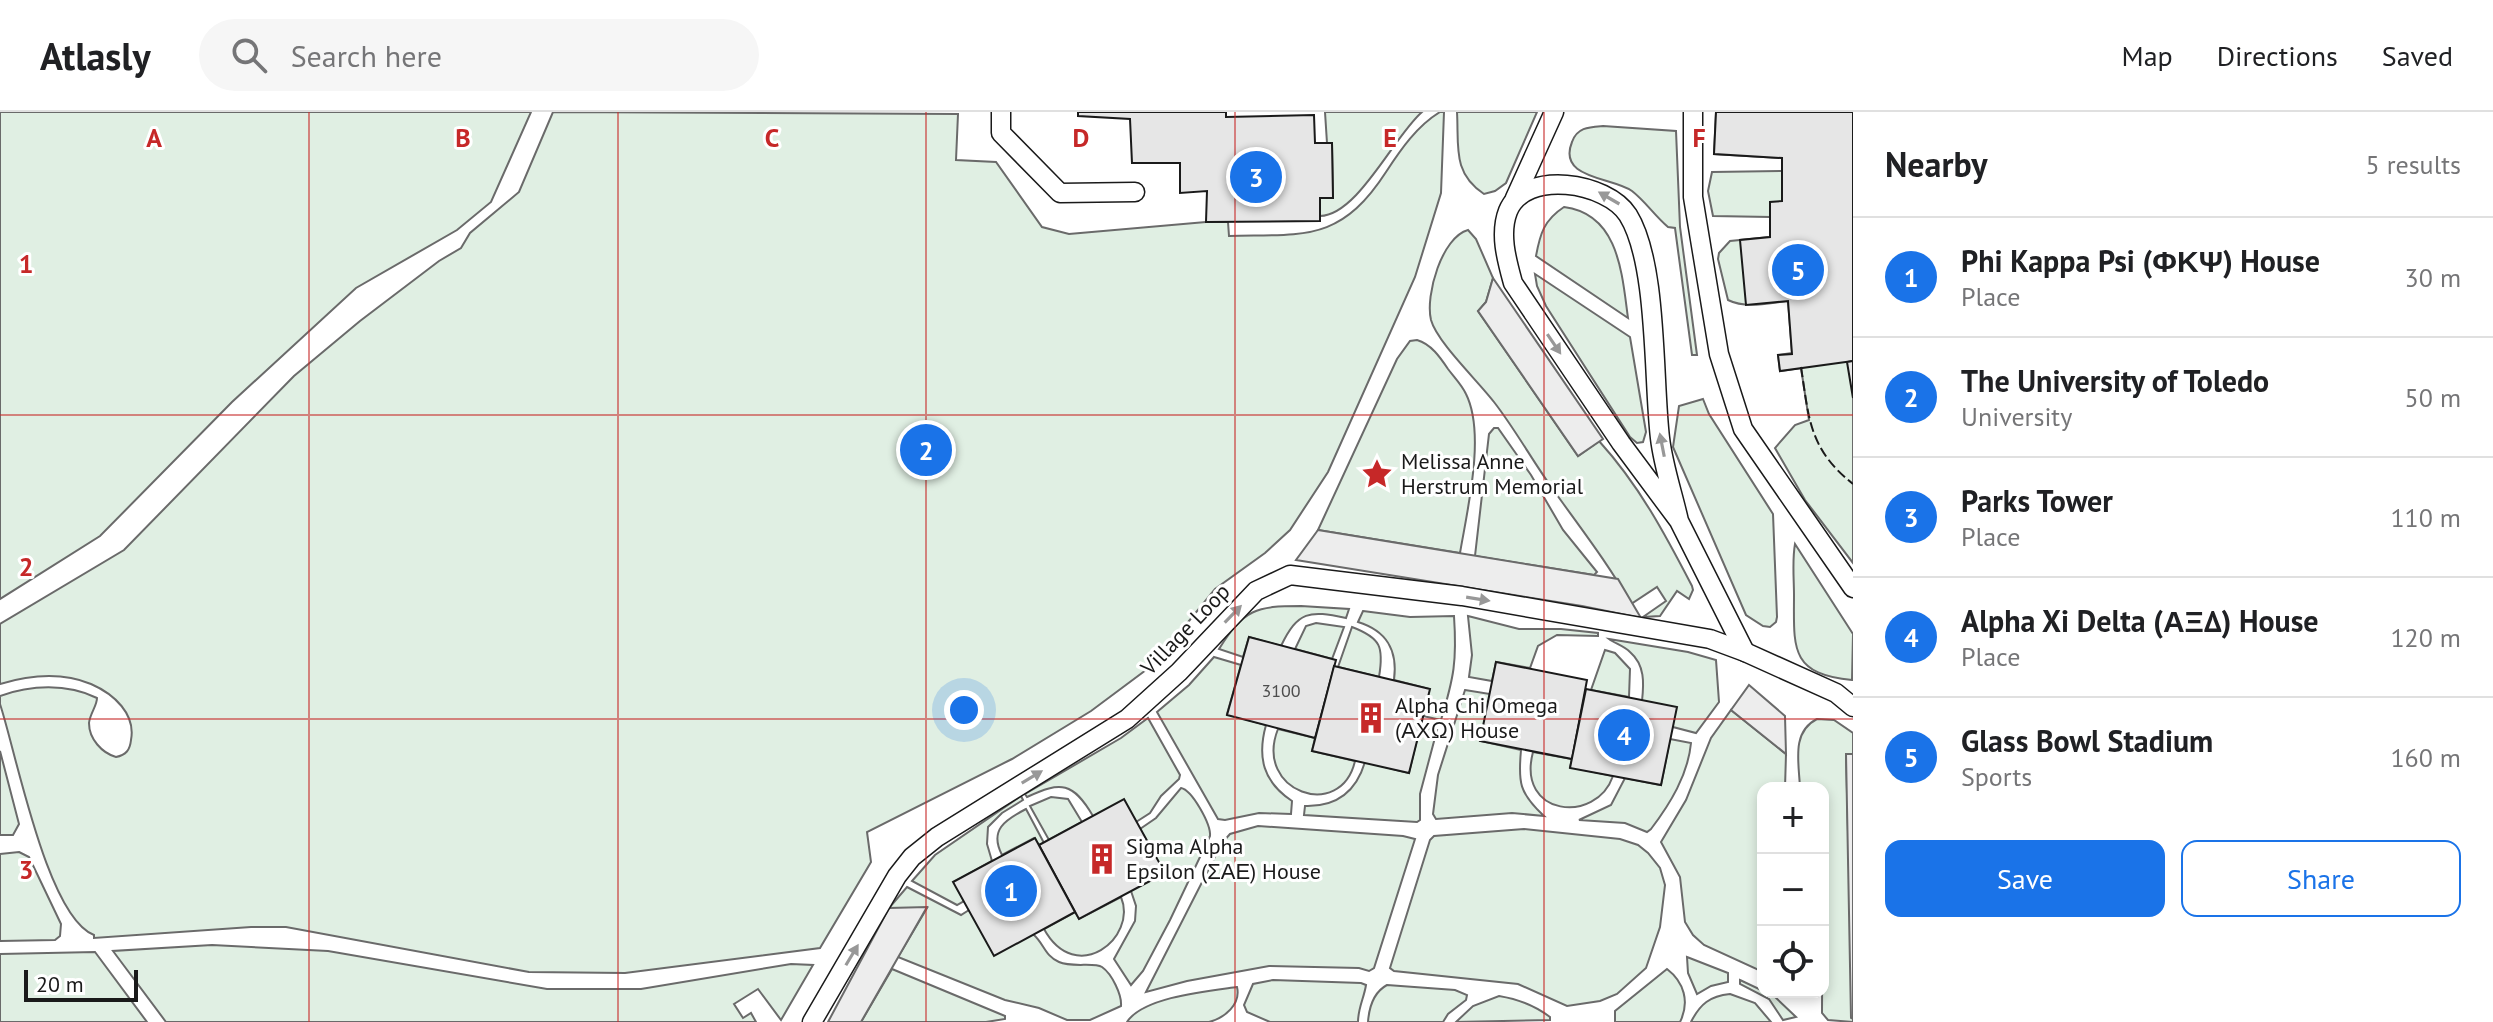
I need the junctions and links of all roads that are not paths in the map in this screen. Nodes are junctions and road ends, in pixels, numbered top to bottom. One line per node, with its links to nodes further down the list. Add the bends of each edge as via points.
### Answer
1 (1001, 112): 4 (lane, via 1001,133 1060,193)
2 (1554, 112): 5 (lane)
3 (1693, 112): 7 (lane, via 1693,197 1719,354 1743,429)
4 (1135, 192)
5 (1515, 198): 6 (lane, one-way to 6, via 1504,226 1513,283); 6 (lane, one-way to 5, via 1660,441 1646,276 1629,217 1618,202 1565,184)
6 (1679, 521): 8 (lane)
7 (1853, 588)
8 (1745, 652): 9 (lane, Village Loop, via 1836,693); 10 (lane, Village Loop, one-way to 8, via 912,857 1127,719 1256,591 1290,575 1524,606 1710,639)
9 (1853, 707)
10 (812, 1022)

